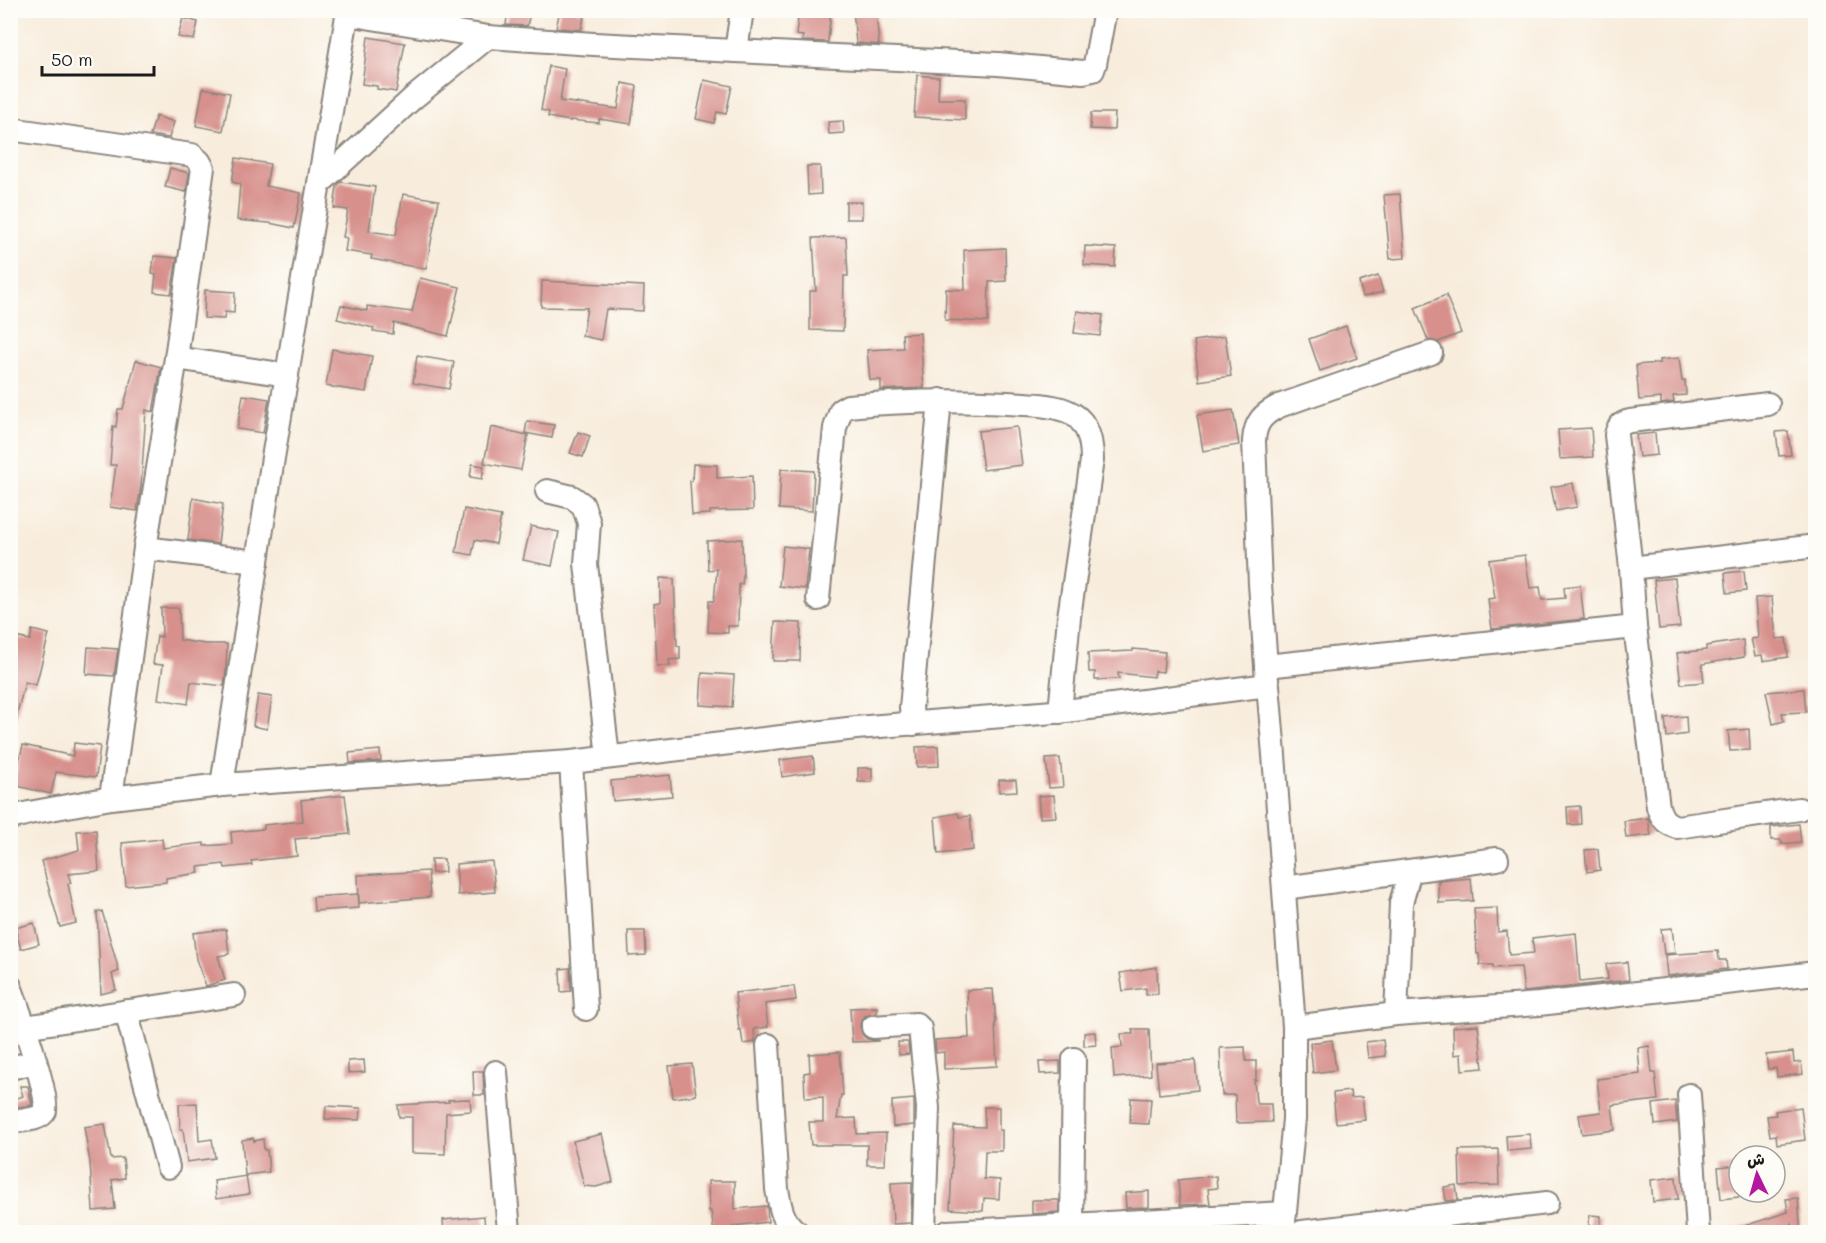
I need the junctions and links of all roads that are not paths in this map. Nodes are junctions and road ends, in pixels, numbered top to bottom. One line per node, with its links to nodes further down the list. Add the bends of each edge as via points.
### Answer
1 (742, 10): 5 (street)
2 (1105, 10): 5 (street, via 1093,70 1083,72)
3 (347, 12): 4 (street); 7 (street)
4 (488, 37): 5 (street); 7 (street, via 412,99)
5 (736, 51)
6 (10, 129): 9 (street, via 181,153 199,161 203,168)
7 (319, 184): 10 (street)
8 (1431, 352): 20 (street, via 1279,406 1268,411 1257,425 1254,452)
9 (176, 358): 10 (street); 15 (street)
10 (287, 375): 16 (street)
11 (940, 400): 18 (street, via 848,406 841,410 835,428); 21 (street, via 1026,404 1067,411 1085,426 1090,438 1092,460 1069,617); 22 (street, via 911,708)
12 (1768, 404): 17 (street, via 1630,421 1617,428)
13 (547, 491): 23 (street, via 572,497 583,505 589,523 586,564)
14 (1808, 547): 17 (street)
15 (145, 548): 16 (street); 26 (street)
16 (257, 562): 25 (street)
17 (1631, 568): 19 (street)
18 (818, 599)
19 (1635, 627): 20 (street); 27 (street, via 1658,807 1666,823 1677,826)
20 (1267, 675): 21 (street); 31 (street)
21 (1060, 712): 22 (street)
22 (914, 724): 23 (street)
23 (608, 758): 24 (street)
24 (571, 762): 25 (street); 35 (street)
25 (222, 785): 26 (street)
26 (111, 798): 28 (street)
27 (1799, 809)
28 (10, 818)
29 (1497, 859): 30 (street)
30 (1410, 871): 31 (street); 37 (street, via 1401,903)
31 (1284, 888): 40 (street)
32 (1815, 973): 37 (street, via 1539,1004)
33 (10, 986): 38 (street)
34 (234, 995): 36 (street)
35 (586, 1009)
36 (126, 1011): 38 (street); 48 (street)
37 (1396, 1014): 40 (street)
38 (24, 1027): 43 (street)
39 (873, 1027): 54 (street, via 916,1024 920,1028 928,1108)
40 (1294, 1027): 50 (street, via 1294,1119)
41 (768, 1045): 52 (street, via 777,1189)
42 (1074, 1059): 51 (street)
43 (35, 1062): 44 (street); 47 (street, via 45,1093 45,1112 33,1119)
44 (10, 1068)
45 (496, 1072): 53 (street)
46 (1689, 1095): 57 (street)
47 (10, 1122)
48 (168, 1167)
49 (1547, 1203): 56 (street)
50 (1284, 1223): 51 (street)
51 (1072, 1225): 55 (street)
52 (791, 1232)
53 (509, 1233)
54 (924, 1233)
55 (948, 1233)
56 (1302, 1233)
57 (1698, 1233)

